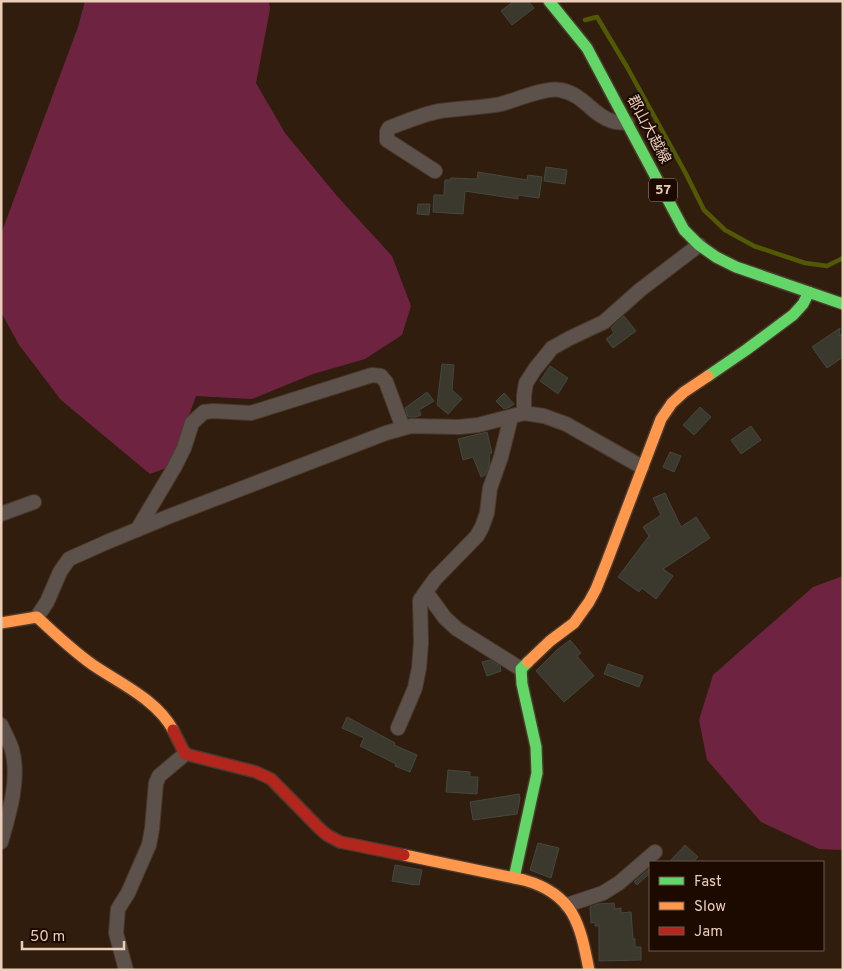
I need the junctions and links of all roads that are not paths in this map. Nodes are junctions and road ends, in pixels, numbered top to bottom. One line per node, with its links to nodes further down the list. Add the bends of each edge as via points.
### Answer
1 (549, 1): 2 (street, 郡山大越線 / 57, via 587,48)
2 (627, 123): 3 (street, via 612,121 584,100 558,89 500,104 441,111 389,128 387,140); 4 (street, 郡山大越線 / 57, via 684,230)
3 (435, 171)
4 (700, 245): 5 (street, 郡山大越線 / 57, via 736,267); 7 (street, via 604,322 552,348 526,383)
5 (809, 292): 6 (street, 郡山大越線 / 57); 9 (street, via 793,314 672,403 661,419)
6 (843, 304)
7 (517, 415): 8 (street, via 478,425); 9 (street, via 544,416 566,424); 13 (street, via 490,488 482,527)
8 (403, 428): 12 (street); 12 (street, via 386,382 381,376 372,375 251,413 204,412 192,423 174,468)
9 (642, 467): 16 (street, via 589,602 574,623)
10 (34, 502): 11 (street)
11 (1, 514)
12 (137, 530): 14 (street, via 69,559)
13 (426, 592): 16 (street, via 457,629); 18 (street, via 420,600 421,643 415,688)
14 (37, 617): 15 (street); 19 (street, via 92,664 154,705 168,720)
15 (1, 623)
16 (521, 669): 22 (street, via 536,747 537,773)
17 (1, 725): 20 (street, via 12,750 15,770 10,812)
18 (398, 728)
19 (185, 754): 22 (street, via 256,772 271,779 320,829 340,842); 25 (street, via 159,776 149,845 118,910 116,933)
20 (1, 842)
21 (655, 852): 23 (street, via 603,893)
22 (514, 878): 23 (street, via 554,893)
23 (567, 905): 24 (street)
24 (590, 968)
25 (126, 970)

